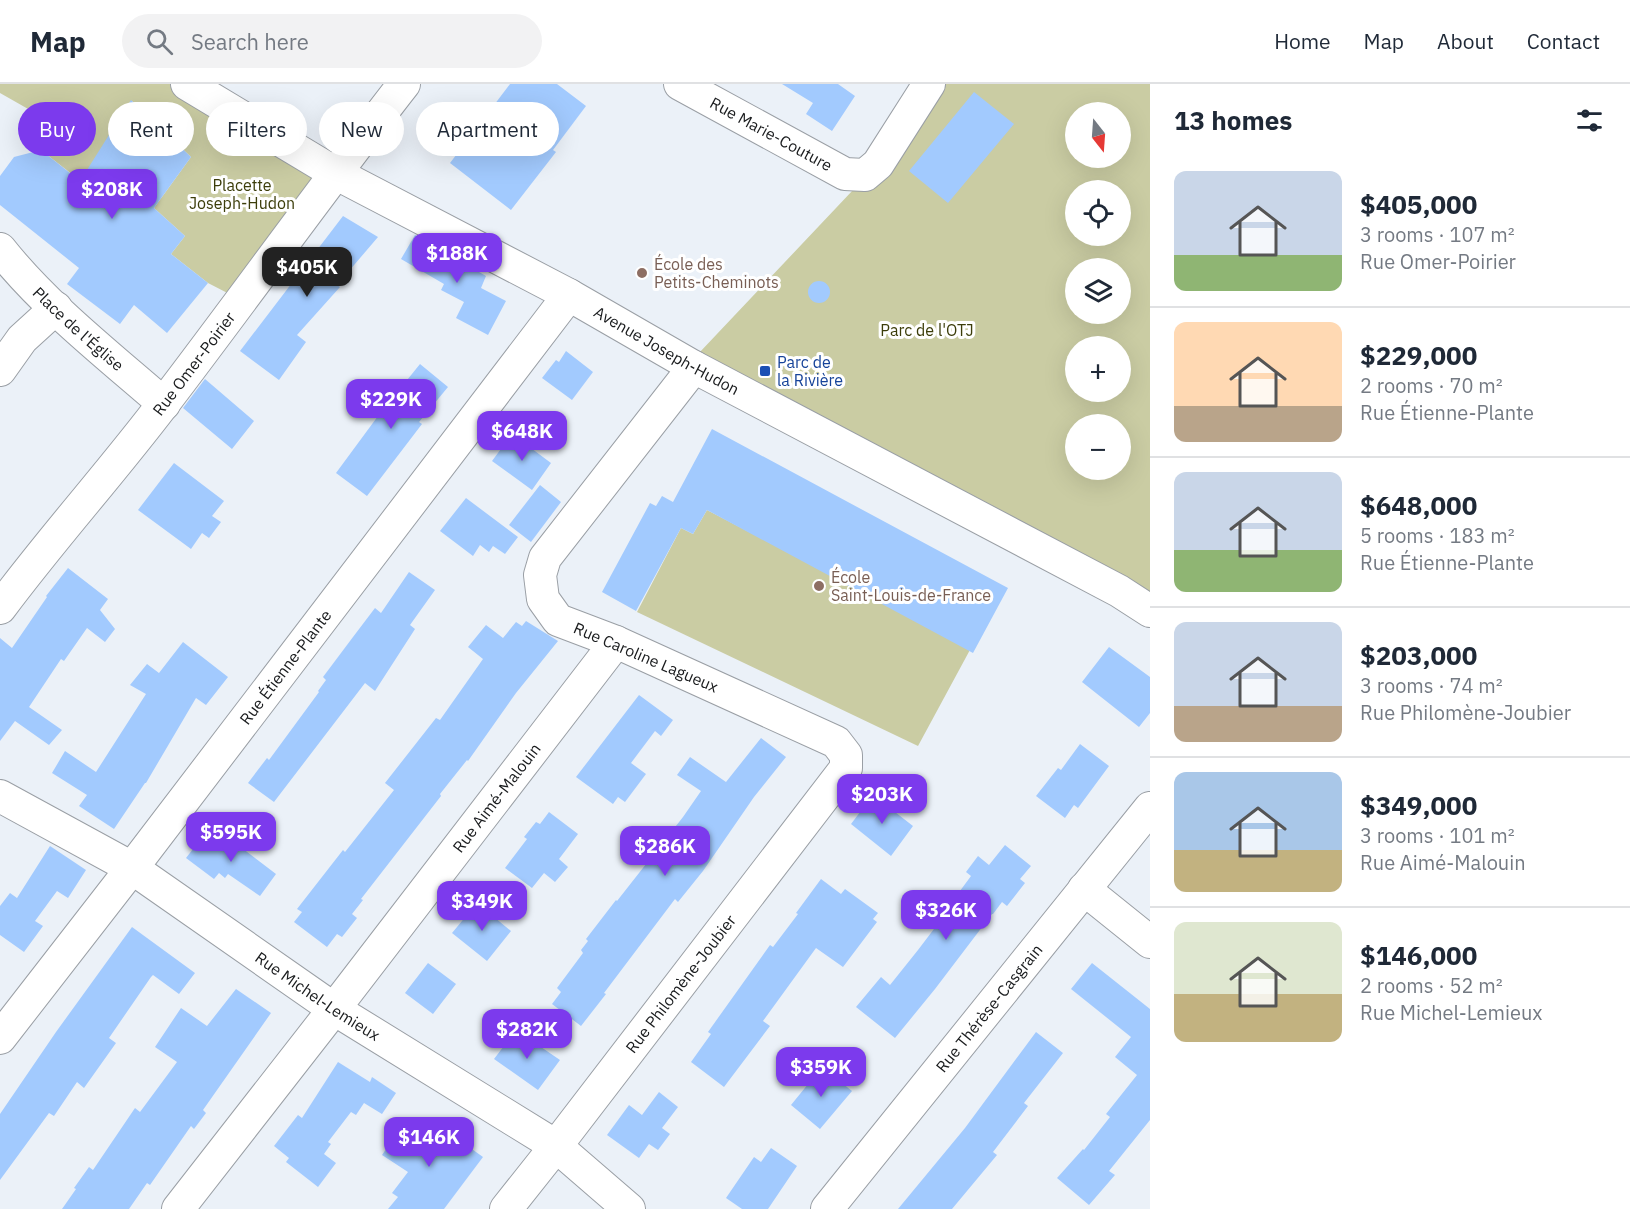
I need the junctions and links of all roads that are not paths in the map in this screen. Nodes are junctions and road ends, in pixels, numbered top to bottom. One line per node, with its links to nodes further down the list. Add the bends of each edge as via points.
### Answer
1 (187, 84): 5 (street, Avenue Joseph-Hudon)
2 (404, 84): 5 (street, Rue Omer-Poirier)
3 (680, 84): 4 (street, Rue Marie-Couture, via 846,174 864,175 878,164)
4 (929, 84)
5 (335, 173): 7 (street, Avenue Joseph-Hudon); 11 (street, Rue Omer-Poirier)
6 (0, 249): 8 (street, Place de l'Église)
7 (569, 295): 9 (street, Avenue Joseph-Hudon); 18 (street, Rue Étienne-Plante)
8 (56, 308): 10 (street, via 22,339); 11 (street, Place de l'Église)
9 (694, 366): 13 (street, Avenue Joseph-Hudon); 14 (street, Rue Caroline Lagueux, via 545,558 540,575 543,598 558,620)
10 (0, 370)
11 (164, 404): 12 (street, Rue Omer-Poirier)
12 (0, 608)
13 (1150, 611)
14 (616, 642): 15 (street, Rue Caroline Lagueux, via 836,742); 21 (street, Rue Aimé-Malouin)
15 (846, 755): 23 (street, Rue Philomène-Joubier, via 846,768)
16 (0, 796): 18 (street, Rue Michel-Lemieux)
17 (1150, 808): 19 (street, Rue Thérèse-Casgrain)
18 (132, 868): 21 (street, Rue Michel-Lemieux); 22 (street, Rue Étienne-Plante)
19 (1084, 889): 20 (street); 27 (street, Rue Thérèse-Casgrain)
20 (1150, 942)
21 (334, 1009): 23 (street, Rue Michel-Lemieux); 24 (street, Rue Aimé-Malouin)
22 (0, 1038)
23 (556, 1146): 25 (street, Rue Philomène-Joubier); 26 (street, Rue Michel-Lemieux)
24 (178, 1209)
25 (506, 1209)
26 (629, 1209)
27 (827, 1209)

